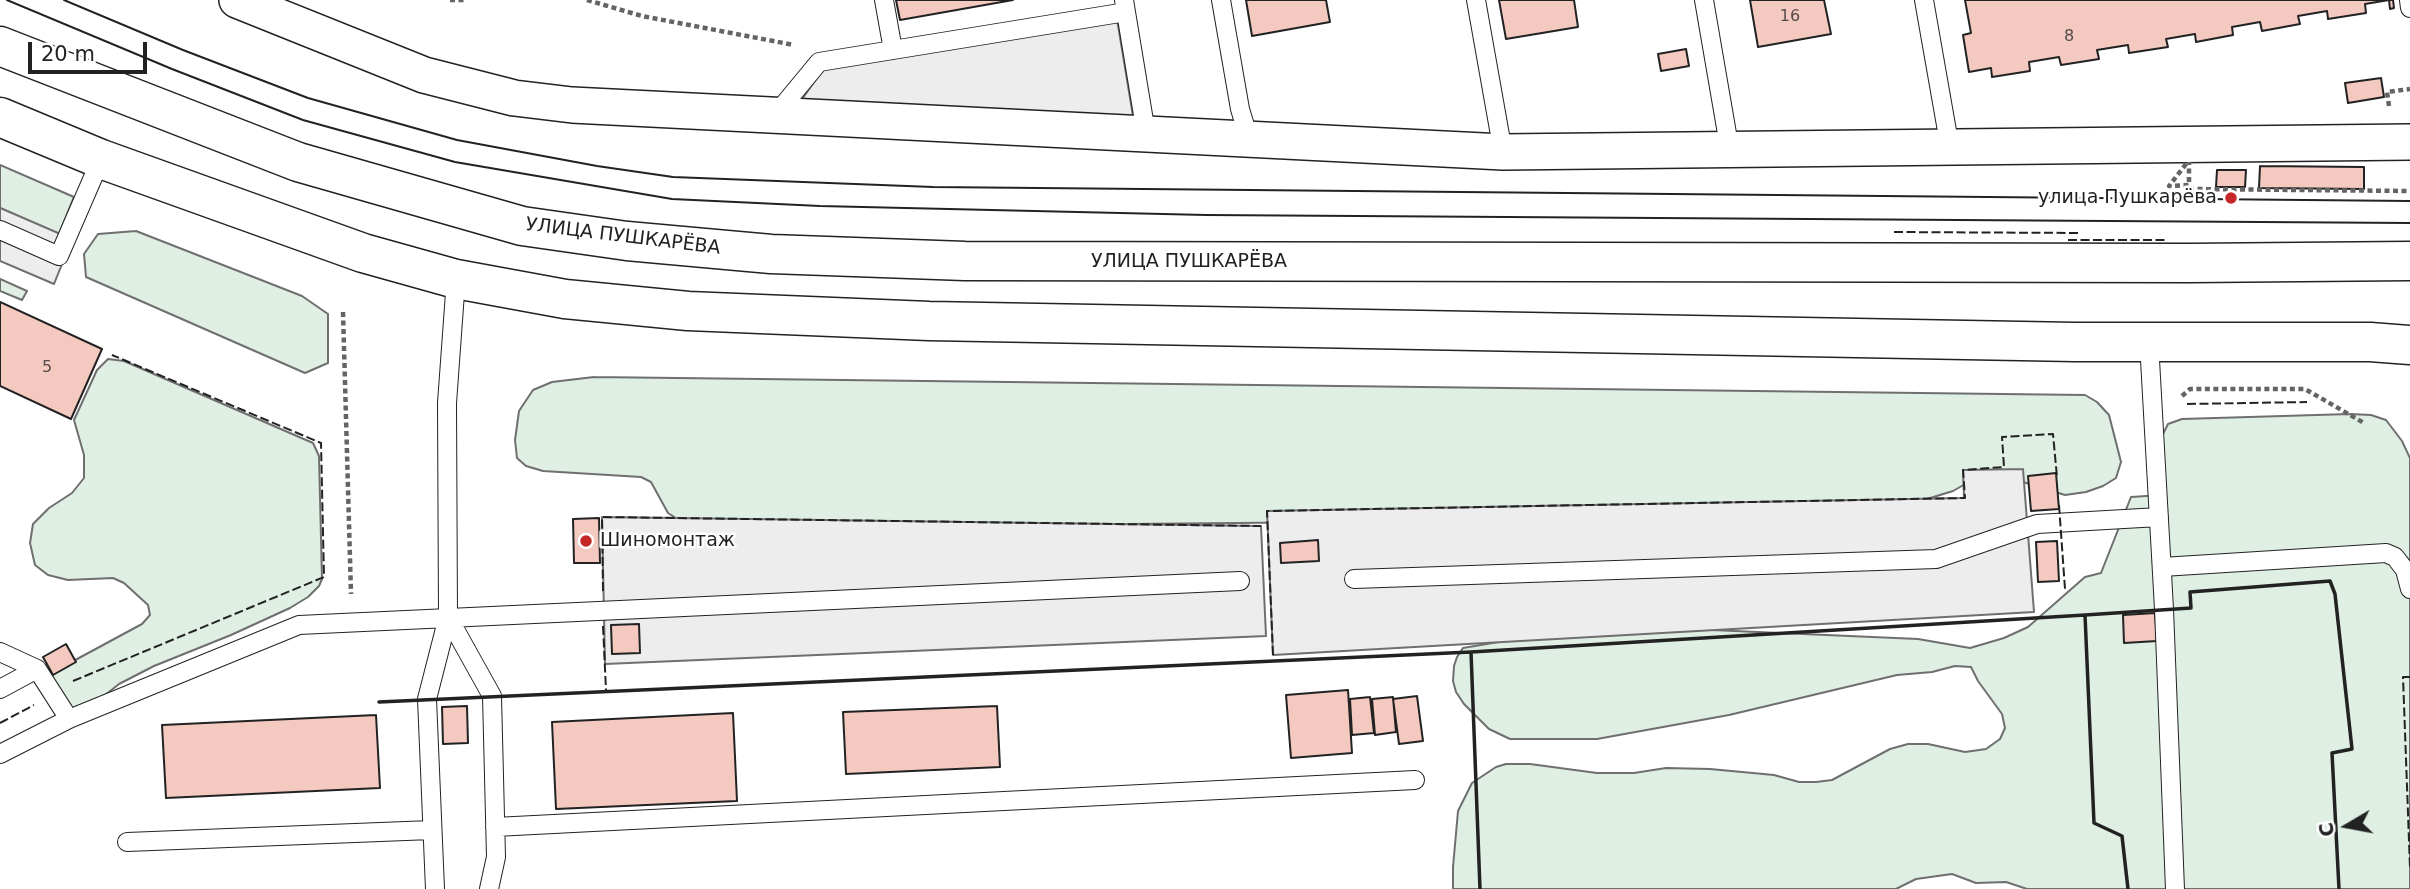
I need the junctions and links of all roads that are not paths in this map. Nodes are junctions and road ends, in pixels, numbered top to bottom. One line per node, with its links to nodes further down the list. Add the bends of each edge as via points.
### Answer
1 (237, 0): 12 (street, via 425,75 514,98)
2 (884, 0): 11 (lane)
3 (1221, 0): 15 (lane)
4 (1476, 0): 19 (lane)
5 (1704, 0): 18 (lane)
6 (1924, 0): 17 (lane)
7 (2409, 0): 9 (lane)
8 (1125, 6): 11 (lane); 14 (lane)
9 (2410, 8)
10 (0, 46): 22 (main road, УЛИЦА ПУШКАРЁВА, via 298,162 522,226 771,254 1007,261)
11 (893, 50): 12 (lane, via 818,62)
12 (776, 114): 14 (street)
13 (0, 117): 20 (main road)
14 (1146, 133): 15 (street)
15 (1249, 139): 19 (street)
16 (2410, 142): 17 (street)
17 (1950, 148): 18 (street)
18 (1730, 151): 19 (street)
19 (1503, 152)
20 (101, 159): 21 (lane, via 59,256); 23 (main road, via 363,253)
21 (0, 230)
22 (2410, 261)
23 (456, 279): 24 (main road, via 565,299 688,312 929,321); 31 (lane, via 447,403)
24 (2149, 342): 25 (main road); 26 (lane)
25 (2410, 345)
26 (2159, 517): 27 (lane); 28 (lane, via 2037,524 1936,559)
27 (2162, 567): 30 (lane, via 2386,553 2405,570); 43 (lane)
28 (1354, 579)
29 (1240, 581): 31 (lane)
30 (2410, 589)
31 (448, 617): 35 (lane, via 299,625); 38 (lane, via 492,696); 39 (lane, via 427,699)
32 (0, 652): 33 (lane)
33 (37, 669): 34 (lane); 35 (lane)
34 (0, 690)
35 (69, 719): 36 (lane)
36 (0, 754)
37 (1415, 780): 38 (lane)
38 (495, 827): 42 (lane, via 496,858)
39 (431, 830): 40 (lane); 41 (lane)
40 (127, 842)
41 (435, 889)
42 (489, 889)
43 (2175, 889)

